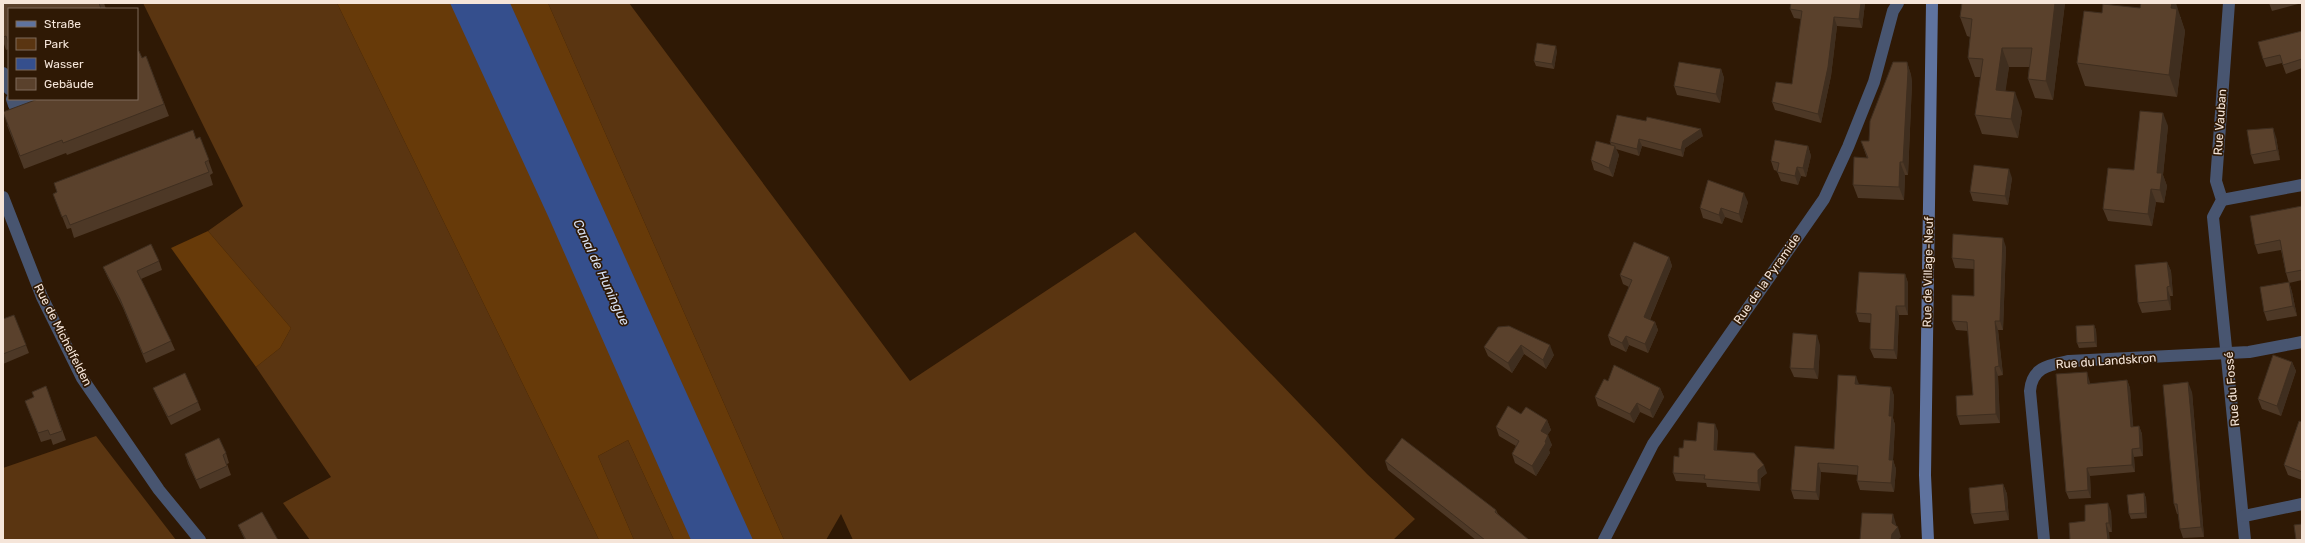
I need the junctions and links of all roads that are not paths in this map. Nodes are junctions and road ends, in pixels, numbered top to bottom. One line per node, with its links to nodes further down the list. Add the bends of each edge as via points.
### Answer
1 (1898, 3): 16 (street, Rue de la Pyramide, via 1893,11 1874,82 1824,199 1653,444)
2 (1932, 3): 17 (street, Rue de Village-Neuf, via 1925,475)
3 (2229, 3): 10 (street, Rue Vauban, via 2216,181)
4 (3, 73): 5 (street)
5 (8, 86)
6 (12, 100): 7 (street, via 14,105)
7 (26, 100)
8 (2302, 185): 10 (street)
9 (3, 197): 15 (street, Rue de Michelfelden, via 42,297 82,378 159,490)
10 (2222, 200): 12 (street, Rue du Fossé, via 2213,217)
11 (2302, 342): 12 (street, Rue du Landskron, via 2249,352)
12 (2228, 353): 14 (street, Rue du Fossé); 18 (street, Rue du Landskron, via 2069,361 2045,366 2037,373 2031,381 2030,391)
13 (2302, 504): 14 (street)
14 (2244, 516): 19 (street, Rue du Fossé)
15 (200, 540)
16 (1604, 540)
17 (1928, 540)
18 (2044, 540)
19 (2245, 540)

